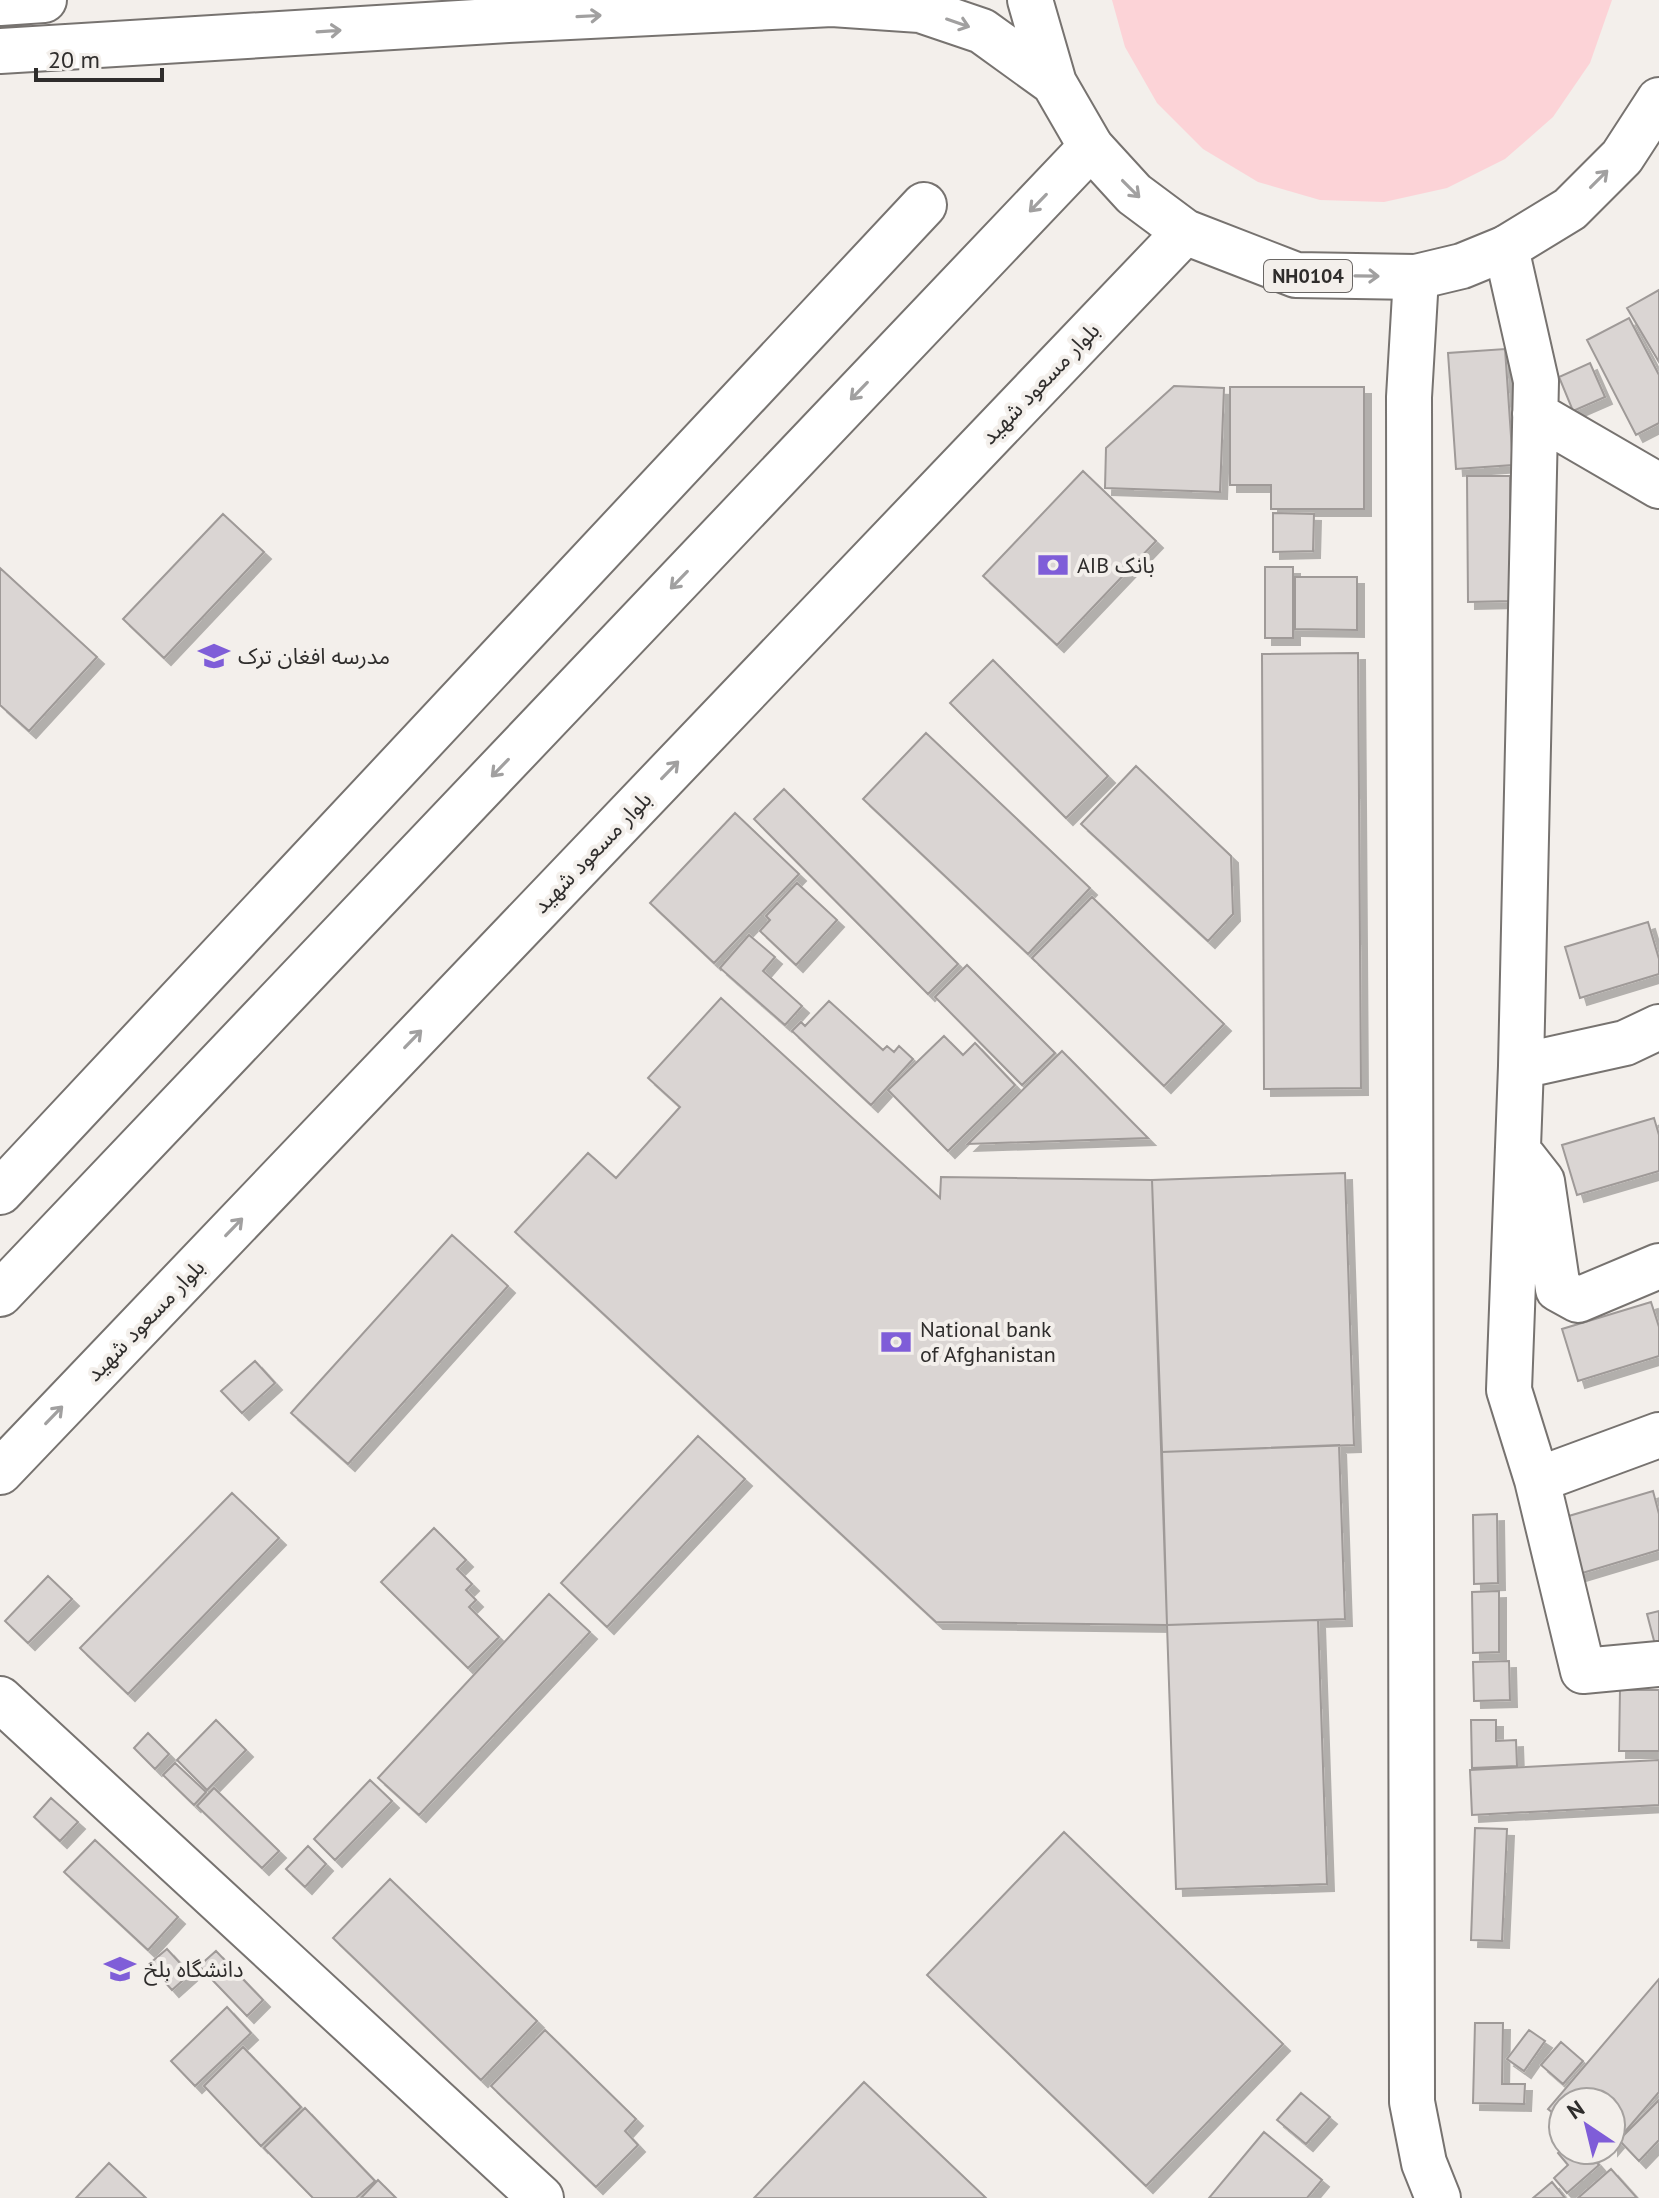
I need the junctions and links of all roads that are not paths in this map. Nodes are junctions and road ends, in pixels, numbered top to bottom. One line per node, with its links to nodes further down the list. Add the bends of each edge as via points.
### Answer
1 (44, 0): 3 (main road)
2 (1030, 0): 6 (main road, NH0104)
3 (0, 3)
4 (514, 10): 5 (main road, NH0104, one-way to 4); 6 (main road, NH0104, one-way to 6, via 832,4 920,10 982,31)
5 (0, 51)
6 (1054, 83): 8 (main road, NH0104)
7 (1659, 100): 11 (main road, NH0104, one-way to 7, via 1570,209 1622,157)
8 (1091, 147): 10 (main road, NH0104, one-way to 10, via 1134,194); 20 (main road, one-way to 20)
9 (924, 205): 18 (main road)
10 (1185, 232): 12 (main road, NH0104, one-way to 12, via 1296,275); 22 (main road, بلوار مسعود شهید, one-way to 10)
11 (1506, 248): 12 (main road, NH0104); 13 (main road, via 1536,381)
12 (1416, 277): 27 (main road, via 1409,397 1412,2102 1424,2163)
13 (1535, 414): 14 (main road); 16 (main road)
14 (1659, 486)
15 (1659, 1027): 16 (main road, via 1625,1043)
16 (1521, 1066): 17 (main road)
17 (1518, 1151): 19 (main road, via 1542,1181 1558,1289 1578,1300); 23 (main road, via 1509,1390)
18 (0, 1192)
19 (1659, 1266)
20 (0, 1294)
21 (1659, 1435): 23 (main road)
22 (0, 1472)
23 (1537, 1480): 24 (main road, via 1583,1671)
24 (1659, 1664)
25 (0, 1699): 26 (main road)
26 (541, 2198)
27 (1438, 2198)

